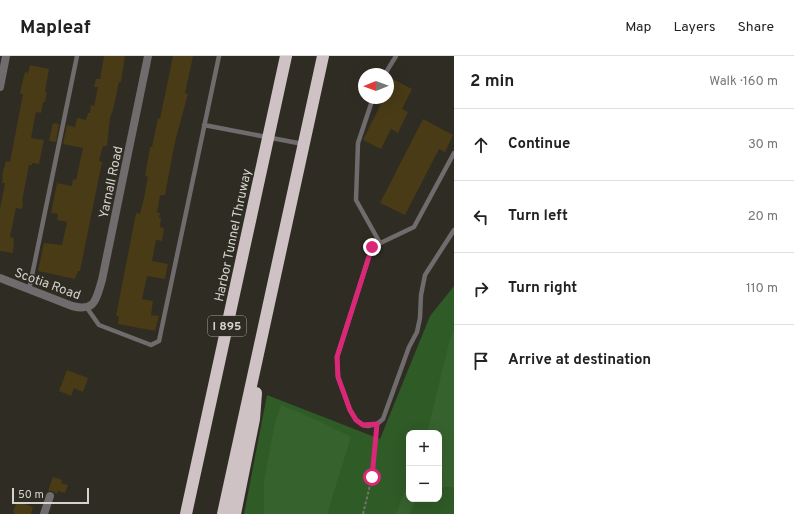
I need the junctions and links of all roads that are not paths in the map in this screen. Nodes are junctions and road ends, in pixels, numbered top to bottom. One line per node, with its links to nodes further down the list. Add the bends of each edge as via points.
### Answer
1 (6, 56): 9 (street)
2 (77, 56): 18 (lane)
3 (148, 56): 19 (street, Yarnall Road, via 102,280 94,303)
4 (218, 56): 11 (lane)
5 (286, 56): 12 (highway, Harbor Tunnel Thruway / I 895)
6 (323, 56): 13 (highway, I 895)
7 (396, 56): 8 (lane)
8 (389, 68)
9 (0, 87)
10 (371, 104): 16 (lane, via 358,143 356,200)
11 (204, 125): 12 (lane); 19 (lane, via 159,341 151,345 99,325)
12 (268, 137): 13 (lane); 23 (highway, Harbor Tunnel Thruway / I 895)
13 (303, 144): 20 (highway, I 895)
14 (454, 154): 16 (lane, via 414,227)
15 (454, 230): 16 (lane, via 425,275 417,332 382,419 377,424 363,425 356,420 350,410 338,377 337,357 372,247)
16 (380, 243)
17 (0, 278): 18 (street, Scotia Road)
18 (29, 290): 19 (street, Scotia Road, via 72,306)
19 (87, 308)
20 (260, 344): 24 (highway, I 895); 25 (highway, via 254,419)
21 (50, 496): 22 (street)
22 (44, 514)
23 (186, 514)
24 (223, 514)
25 (235, 514)

